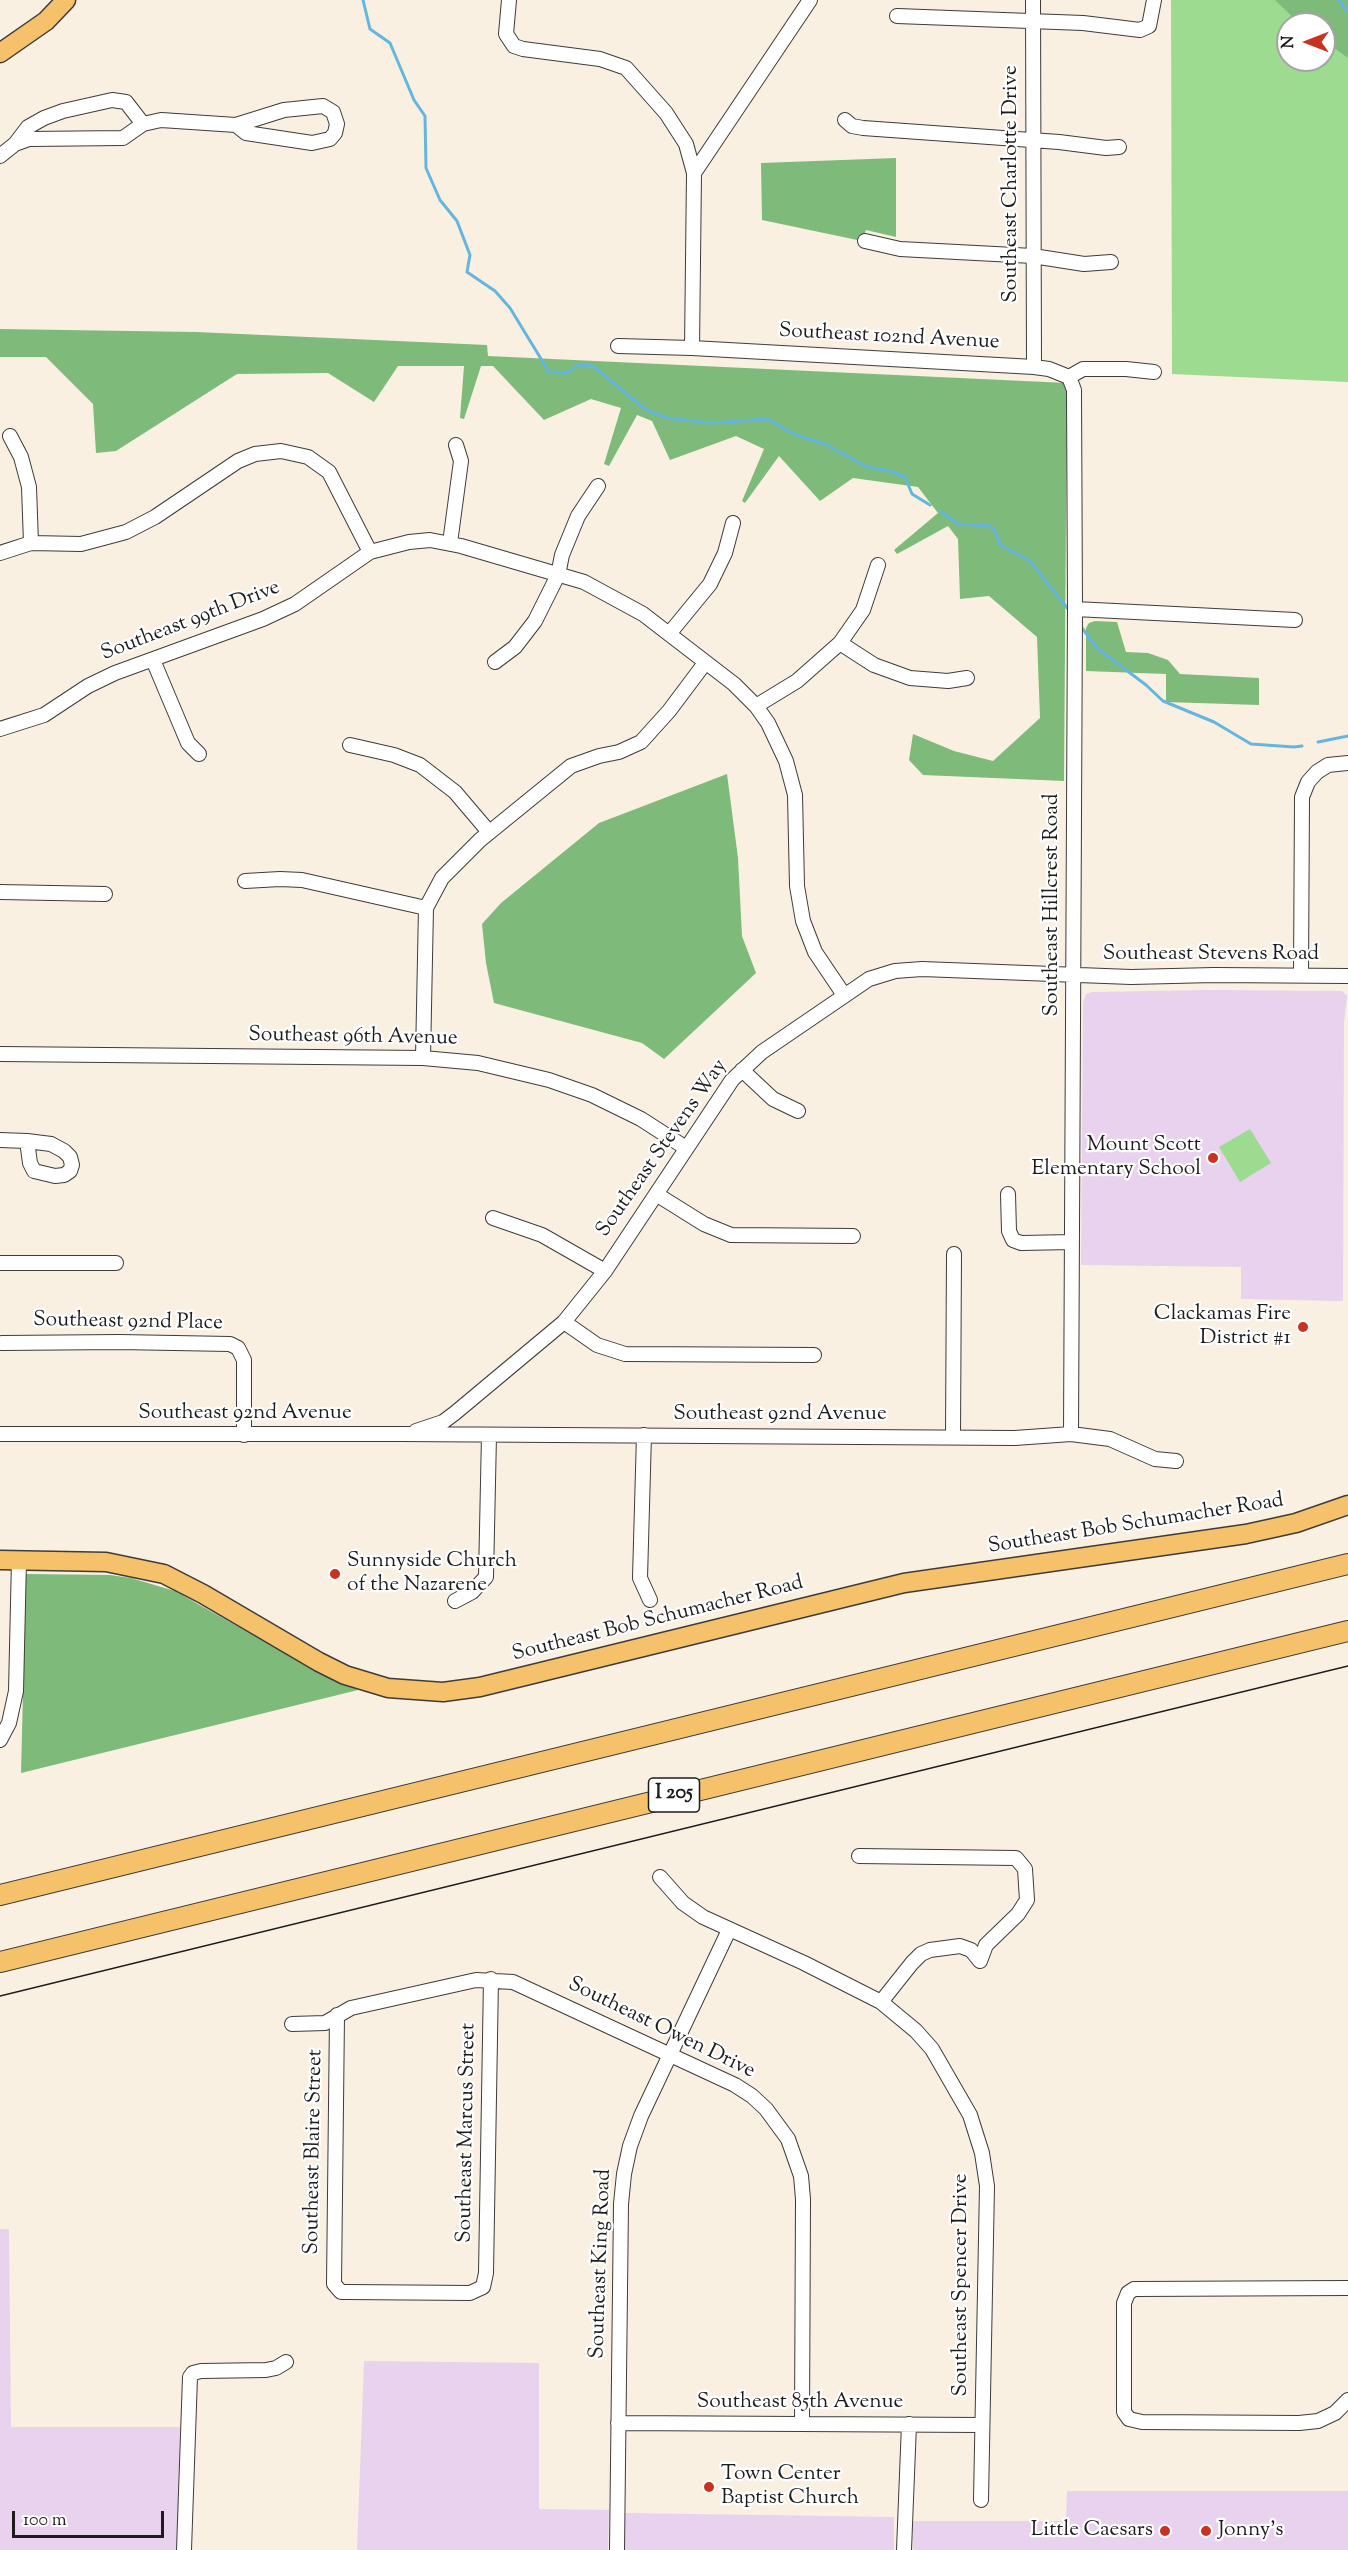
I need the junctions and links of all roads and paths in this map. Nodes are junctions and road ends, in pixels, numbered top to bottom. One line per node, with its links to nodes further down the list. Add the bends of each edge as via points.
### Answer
1 (66, 0): 8 (main road, via 46,21)
2 (510, 0): 16 (street, via 506,34 514,46 600,59 630,71 676,127 686,144)
3 (810, 0): 16 (street)
4 (1033, 0): 7 (street, Southeast Charlotte Drive)
5 (1154, 0): 7 (street, via 1149,26 1140,30)
6 (897, 16): 7 (street)
7 (1034, 21): 12 (street, Southeast Charlotte Drive)
8 (0, 54)
9 (845, 120): 12 (street, via 863,128)
10 (143, 124): 11 (street, via 161,120); 13 (street, via 123,138 47,137); 13 (street, via 126,102 112,100 44,118 28,127)
11 (236, 125): 11 (street, via 246,133 312,143 330,139 337,124 330,110 315,106 263,115)
12 (1032, 141): 14 (street); 18 (street, Southeast Charlotte Drive)
13 (15, 144): 15 (street)
14 (1119, 147)
15 (0, 156)
16 (694, 173): 21 (street)
17 (865, 241): 18 (street, via 900,249)
18 (1033, 256): 19 (street, via 1084,264); 22 (street, Southeast Charlotte Drive)
19 (1111, 262)
20 (618, 346): 21 (street, Southeast 102nd Avenue)
21 (692, 348): 22 (street, Southeast 102nd Avenue)
22 (1034, 367): 24 (street, Southeast 102nd Avenue)
23 (1154, 372): 24 (street, via 1083,369)
24 (1069, 377): 35 (street, Southeast Hillcrest Road, via 1074,390)
25 (10, 436): 29 (street, via 29,486)
26 (456, 445): 30 (street, via 461,461)
27 (597, 486): 34 (street, via 567,539)
28 (733, 523): 37 (street, via 725,553 710,584)
29 (31, 543): 31 (street, via 81,544 126,532 155,518 238,460 281,451 308,457 329,472); 32 (street)
30 (450, 543): 31 (street, Southeast 99th Drive, via 409,542); 34 (street, Southeast 99th Drive)
31 (370, 552): 39 (street, Southeast 99th Drive, via 296,604)
32 (0, 553)
33 (878, 565): 38 (street, via 863,610)
34 (558, 575): 37 (street, Southeast 99th Drive, via 614,597); 40 (street, via 535,621 515,647)
35 (1075, 609): 36 (street); 53 (street, Southeast Hillcrest Road)
36 (1295, 620)
37 (669, 634): 41 (street, Southeast 99th Drive)
38 (840, 643): 42 (street, via 874,665 910,678); 43 (street, via 797,681)
39 (153, 660): 44 (street, Southeast 99th Drive, via 115,673 31,721); 46 (street, via 188,743)
40 (495, 662)
41 (705, 663): 43 (street, Southeast 99th Drive); 48 (street, via 640,742 571,766)
42 (967, 678)
43 (756, 706): 56 (street, Southeast 99th Drive, via 779,743 793,786 802,921 815,952)
44 (0, 729)
45 (350, 745): 48 (street, via 420,765 455,792)
46 (199, 754)
47 (1348, 763): 54 (street, via 1328,765 1317,772 1302,797)
48 (489, 832): 52 (street, via 447,872)
49 (245, 881): 52 (street, via 302,880)
50 (0, 892): 51 (street)
51 (105, 894)
52 (426, 908): 58 (street)
53 (1074, 975): 54 (street, Southeast Stevens Road); 56 (street, Southeast Stevens Way, via 901,970 873,977); 68 (street, Southeast Hillcrest Road)
54 (1300, 975): 55 (street, Southeast Stevens Road)
55 (1348, 976)
56 (844, 995): 59 (street, Southeast Stevens Way)
57 (0, 1054): 58 (street, Southeast 96th Avenue)
58 (423, 1058): 63 (street, Southeast 96th Avenue, via 478,1063 549,1080 618,1107)
59 (742, 1070): 60 (street, via 773,1099); 63 (street, Southeast Stevens Way)
60 (798, 1111)
61 (0, 1140): 62 (street)
62 (27, 1141)
63 (686, 1148): 64 (street, Southeast Stevens Way)
64 (656, 1194): 67 (street, via 704,1224 731,1235); 72 (street, Southeast Stevens Way)
65 (1008, 1194): 68 (street, via 1009,1232 1013,1240)
66 (493, 1218): 72 (street, via 542,1235)
67 (853, 1236)
68 (1072, 1242): 79 (street, Southeast Hillcrest Road)
69 (954, 1254): 83 (street)
70 (0, 1263): 71 (street)
71 (117, 1263)
72 (605, 1271): 73 (street, Southeast Stevens Way)
73 (564, 1322): 75 (street, via 597,1345 625,1354); 76 (street, Southeast Stevens Way)
74 (2, 1343): 80 (street, Southeast 92nd Place, via 230,1344 238,1348 244,1360)
75 (814, 1355)
76 (455, 1413): 78 (street, Southeast Stevens Way, via 431,1428); 81 (street, Southeast 92nd Avenue, via 469,1428)
77 (0, 1434): 80 (street, Southeast 92nd Avenue)
78 (400, 1434): 80 (street, Southeast 92nd Avenue); 81 (street, Southeast 92nd Avenue)
79 (1071, 1434): 83 (street, Southeast 92nd Avenue); 84 (street, Southeast 92nd Avenue, via 1110,1439 1155,1459)
80 (244, 1435)
81 (489, 1435): 82 (street, Southeast 92nd Avenue); 90 (street, via 486,1576 472,1592)
82 (644, 1435): 83 (street, Southeast 92nd Avenue); 89 (street, via 640,1578)
83 (953, 1437)
84 (1176, 1461)
85 (1348, 1505): 87 (main road, Southeast Bob Schumacher Road, via 1246,1534 904,1583 480,1687 443,1692 388,1688 345,1675 164,1574 106,1562)
86 (0, 1560): 87 (main road, Southeast Bob Schumacher Road)
87 (19, 1560): 92 (street, via 16,1691)
88 (1348, 1564): 95 (highway)
89 (650, 1600)
90 (455, 1601)
91 (1348, 1631): 97 (highway, I 205)
92 (0, 1740)
93 (859, 1856): 99 (street, via 1016,1858 1025,1869 1027,1900 986,1945 980,1961 971,1950 960,1947 930,1950 912,1963)
94 (660, 1876): 96 (street, Southeast Spencer Drive, via 684,1904)
95 (0, 1895)
96 (729, 1930): 99 (street, Southeast Spencer Drive); 102 (street, Southeast King Road)
97 (0, 1962)
98 (491, 1979): 100 (street, Southeast Owen Drive, via 351,2008); 102 (street, Southeast Owen Drive, via 513,1982); 104 (street, Southeast Marcus Street, via 483,2287 470,2293)
99 (881, 2002): 110 (street, Southeast Spencer Drive, via 933,2049 970,2115 981,2153 987,2186)
100 (337, 2015): 101 (street, Southeast Owen Drive, via 325,2023); 104 (street, Southeast Blaire Street)
101 (292, 2025)
102 (670, 2054): 107 (street, Southeast King Road, via 641,2116 624,2174); 108 (street, Southeast Owen Drive, via 752,2096 778,2123 795,2156 803,2199)
103 (1348, 2288): 106 (street, via 1134,2289 1124,2303 1124,2412 1129,2419 1142,2422 1299,2423 1318,2421 1335,2413)
104 (337, 2289)
105 (286, 2362): 112 (street, via 266,2370 201,2371 190,2377)
106 (1348, 2400)
107 (618, 2423): 108 (street, Southeast 85th Avenue); 113 (street, Southeast King Road)
108 (802, 2424): 109 (street, Southeast 85th Avenue)
109 (909, 2424): 110 (street, Southeast 85th Avenue); 114 (street)
110 (982, 2425): 111 (street, Southeast Spencer Drive)
111 (981, 2500)
112 (184, 2550)
113 (617, 2550)
114 (904, 2550)

